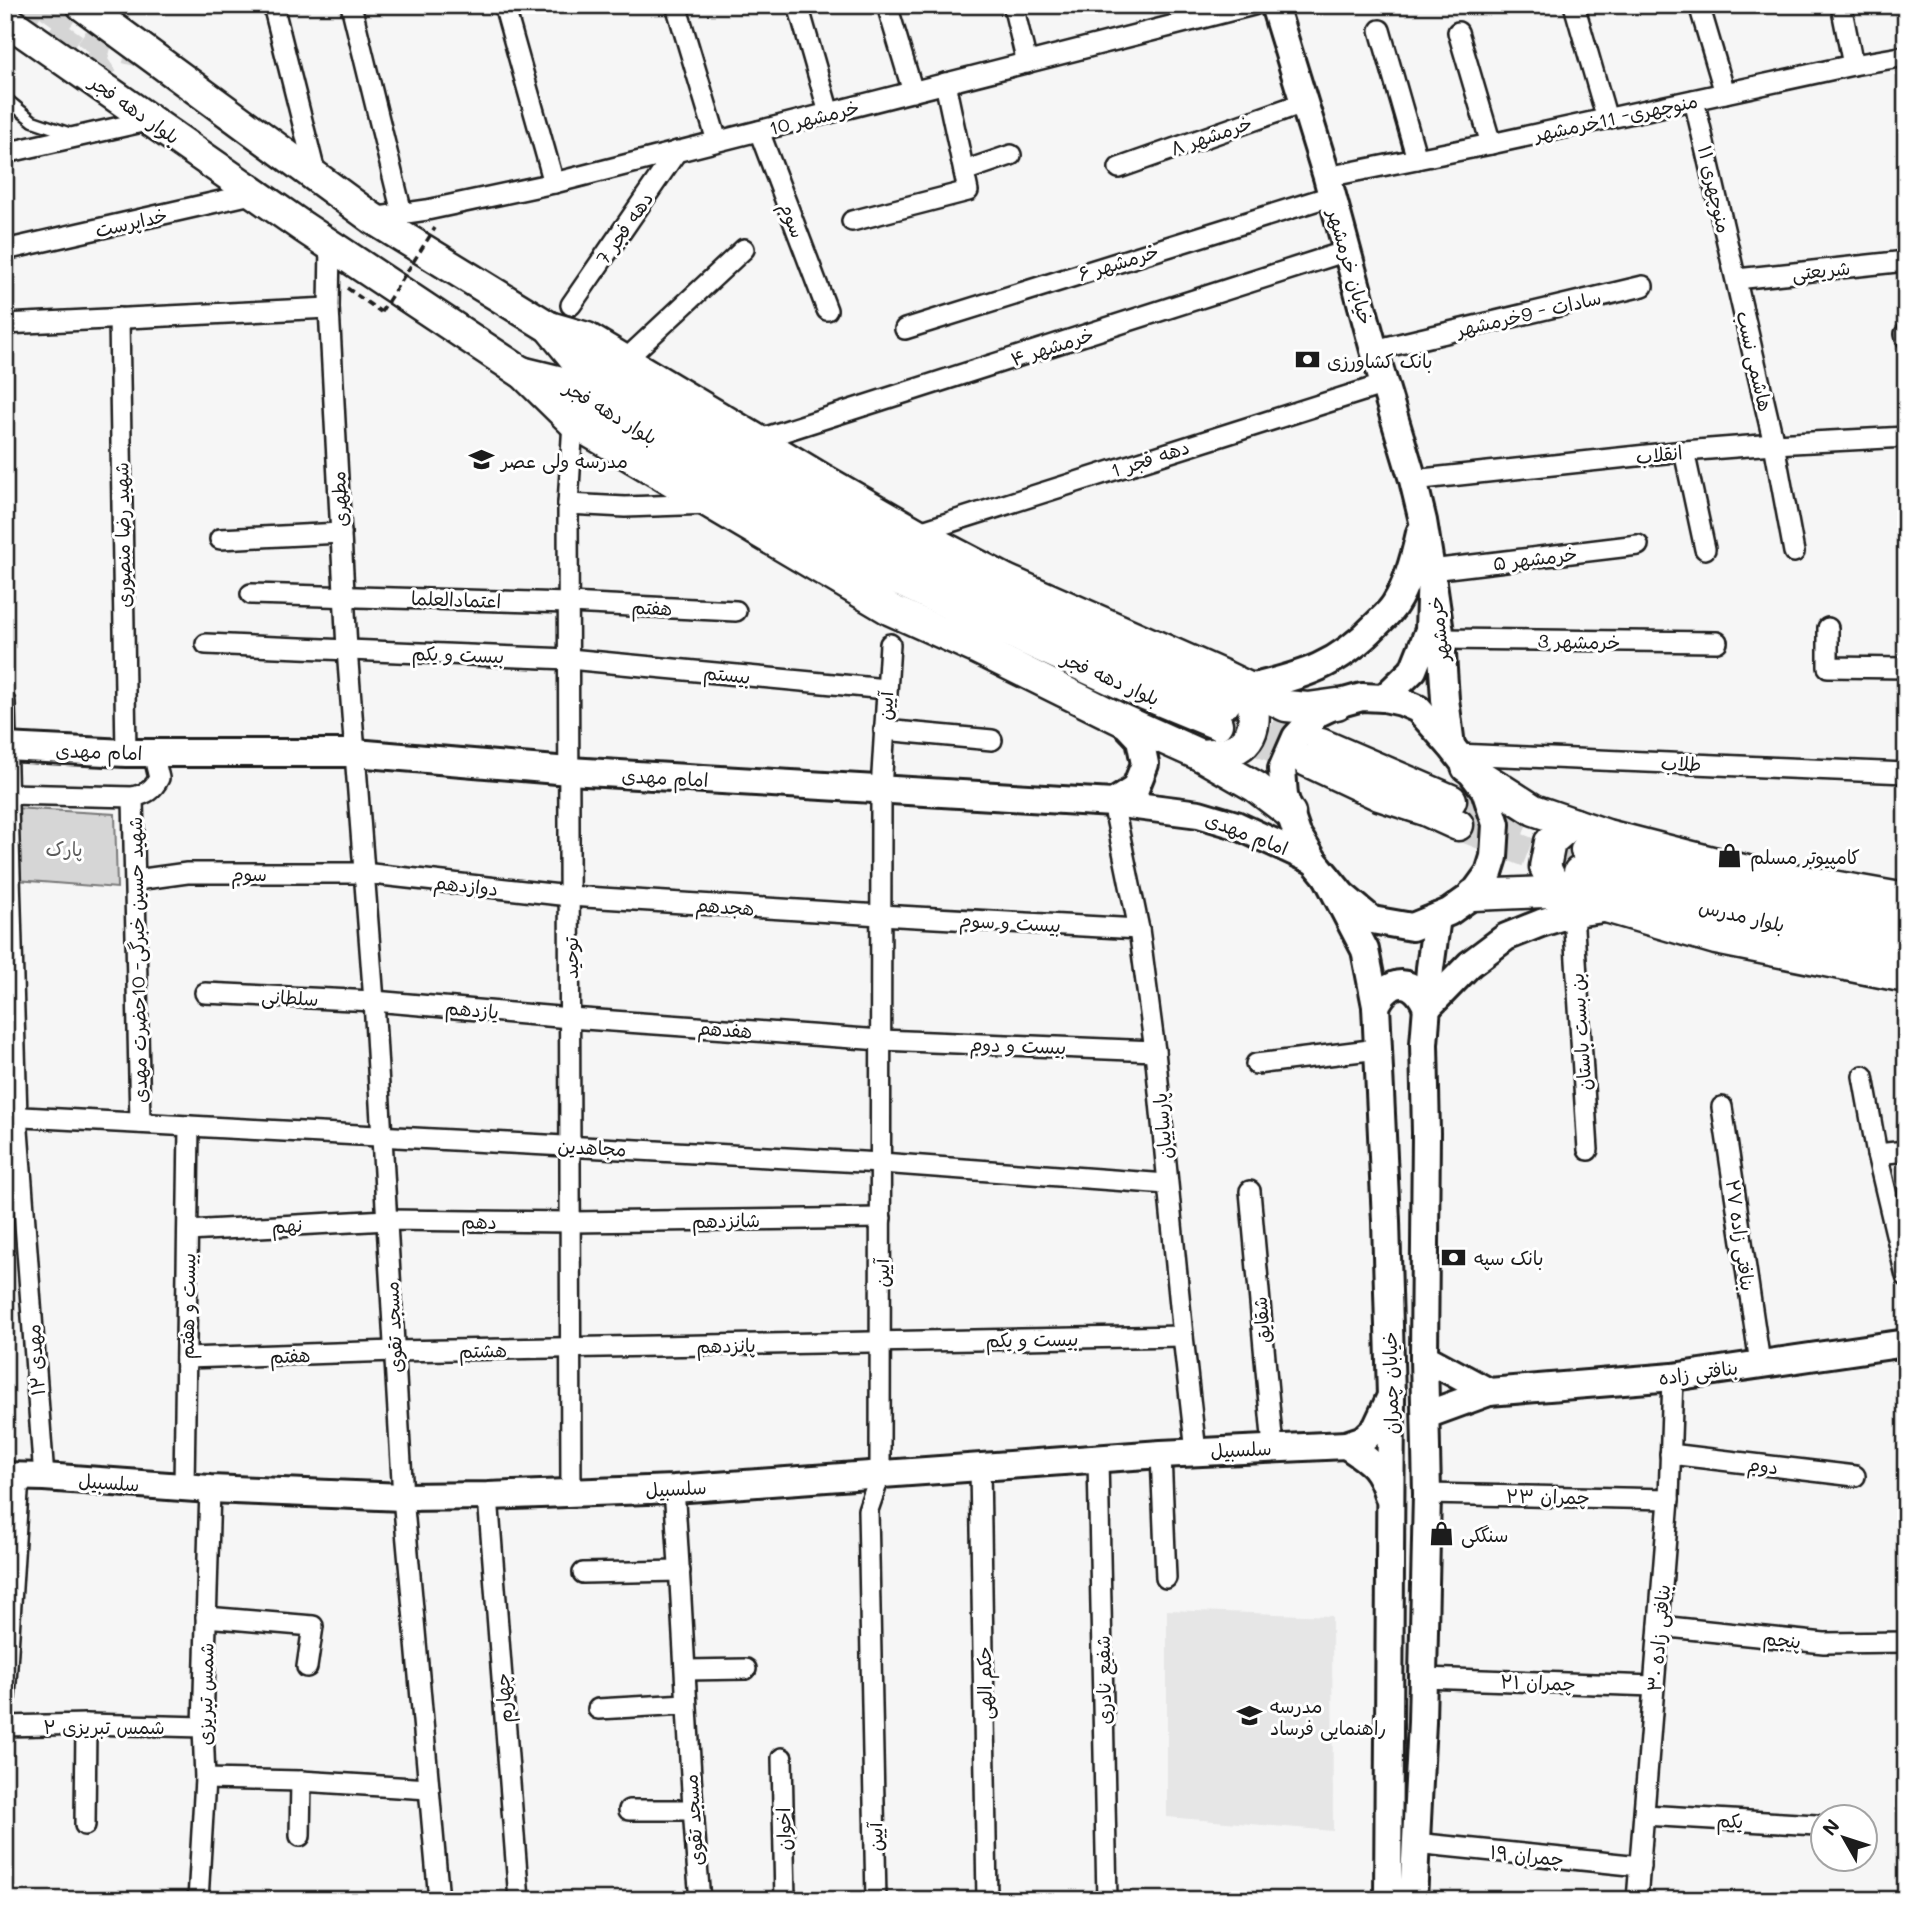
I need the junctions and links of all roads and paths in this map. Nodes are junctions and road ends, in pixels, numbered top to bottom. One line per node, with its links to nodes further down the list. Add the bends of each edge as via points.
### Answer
1 (82, 5): 39 (main road, بلوار دهه فجر)
2 (273, 5): 39 (street)
3 (351, 5): 43 (street)
4 (504, 5): 40 (street)
5 (676, 5): 31 (street)
6 (798, 5): 26 (street)
7 (887, 5): 21 (street)
8 (1013, 5): 18 (street)
9 (1253, 5): 18 (street, خرمشهر 10)
10 (1275, 5): 25 (main road, خیابان خرمشهر)
11 (1574, 5): 27 (street)
12 (1699, 5): 22 (street)
13 (1840, 5): 19 (street)
14 (5, 19): 28 (main road, بلوار دهه فجر)
15 (1380, 30): 36 (street)
16 (1458, 32): 32 (street)
17 (1906, 56): 19 (street, منوچهری- 11خرمشهر)
18 (1027, 63): 20 (street, خرمشهر 10)
19 (1853, 65): 22 (street, منوچهری- 11خرمشهر)
20 (946, 83): 21 (street, خرمشهر 10); 38 (street)
21 (913, 92): 26 (street, خرمشهر 10)
22 (1724, 93): 24 (street, منوچهری- 11خرمشهر)
23 (5, 98): 30 (lane, via 33,121)
24 (1694, 100): 27 (street, منوچهری- 11خرمشهر); 52 (street, منوچهری ۱۱)
25 (1303, 103): 37 (street, خرمشهر ۸); 41 (main road, خیابان خرمشهر)
26 (829, 113): 29 (street, خرمشهر 10)
27 (1607, 119): 32 (street, منوچهری- 11خرمشهر)
28 (151, 120): 30 (street); 42 (main road, بلوار دهه فجر)
29 (759, 131): 31 (street, خرمشهر 10); 57 (street, سوم)
30 (78, 136): 34 (street)
31 (717, 141): 33 (street, خرمشهر 10)
32 (1491, 144): 36 (street, منوچهری- 11خرمشهر)
33 (677, 151): 40 (street, خرمشهر 10); 55 (street, دهه فجر 7)
34 (5, 153)
35 (1012, 155): 38 (street)
36 (1417, 159): 41 (street, منوچهری- 11خرمشهر)
37 (1119, 168)
38 (964, 171): 45 (street, via 968,191)
39 (316, 176): 44 (main road, بلوار دهه فجر)
40 (554, 183): 43 (street, خرمشهر 10)
41 (1329, 186): 50 (main road, خیابان خرمشهر); 61 (street, خرمشهر ۶)
42 (257, 193): 47 (main road, بلوار دهه فجر); 49 (street, خداپرست)
43 (401, 213): 44 (street, خرمشهر 10)
44 (372, 218): 60 (main road, بلوار دهه فجر)
45 (852, 221)
46 (435, 228): 54 (path, bridge, via 381,312)
47 (330, 244): 56 (street, مطهری); 64 (main road, بلوار دهه فجر)
48 (744, 249): 63 (street)
49 (5, 250)
50 (1347, 251): 62 (main road, خیابان خرمشهر); 68 (street, خرمشهر ۴)
51 (1906, 261): 52 (street, شریعتی)
52 (1737, 279): 69 (street, هاشمی نسب)
53 (1643, 286): 62 (street, سادات - 9خرمشهر)
54 (362, 299)
55 (571, 305)
56 (329, 308): 58 (street); 75 (street, مطهری)
57 (827, 310)
58 (118, 318): 59 (street); 104 (street, شهید رضا منصوری)
59 (5, 324)
60 (549, 327): 63 (main road, via 587,338); 98 (main road, بلوار دهه فجر, via 576,360 887,547)
61 (905, 329)
62 (1374, 350): 65 (main road, خیابان خرمشهر)
63 (624, 361): 68 (main road)
64 (521, 372): 66 (main road); 98 (main road, بلوار دهه فجر, via 562,382 863,564 1137,691)
65 (1385, 384): 71 (main road, خیابان خرمشهر); 76 (street, دهه فجر 1)
66 (573, 422): 72 (street, توحید); 73 (main road)
67 (1906, 437): 69 (street, انقلاب)
68 (757, 440): 76 (main road)
69 (1774, 444): 70 (street, انقلاب); 80 (street, هاشمی نسب)
70 (1684, 451): 71 (street, انقلاب); 79 (street)
71 (1413, 480): 74 (main road, خیابان خرمشهر)
72 (568, 504): 73 (street); 84 (street, توحید)
73 (710, 504): 99 (main road, via 891,610)
74 (1423, 521): 81 (main road, خیابان خرمشهر); 98 (main road, via 1414,561 1395,605 1364,638 1329,664)
75 (341, 533): 77 (street); 83 (street, مطهری)
76 (915, 533): 98 (main road)
77 (220, 539)
78 (1638, 545): 81 (street, خرمشهر ۵)
79 (1705, 548)
80 (1794, 552)
81 (1431, 570): 87 (main road, خرمشهر); 95 (main road, خرمشهر, via 1429,630 1412,670)
82 (251, 594): 83 (street, اعتمادالعلما)
83 (344, 595): 84 (street, اعتمادالعلما); 91 (street, مطهری)
84 (569, 603): 85 (street, هفتم); 92 (street, توحید)
85 (736, 611)
86 (1828, 628): 93 (street, via 1828,667)
87 (1441, 639): 88 (street, خرمشهر 3); 108 (main road, خرمشهر, via 1445,699)
88 (1717, 642)
89 (206, 643): 91 (street)
90 (890, 644): 94 (street, آیین)
91 (347, 649): 92 (street, بیست و یکم); 106 (street, مطهری)
92 (569, 659): 94 (street, بیستم); 109 (street, توحید)
93 (1906, 668)
94 (886, 689): 100 (street, آیین)
95 (1384, 698): 97 (main road, via 1362,697); 108 (main road, via 1418,709)
96 (5, 702): 102 (street, مهدی ۱۲)
97 (1337, 704): 98 (main road, via 1308,708); 115 (main road, via 1318,713 1296,737 1282,769)
98 (1231, 705): 107 (main road, via 1255,708 1254,728 1241,746)
99 (1122, 720): 107 (main road); 114 (main road, via 1140,739 1145,764 1135,789)
100 (884, 730): 101 (street); 111 (street, آیین)
101 (992, 740)
102 (6, 747): 104 (main road, امام مهدی); 112 (street, مهدی ۱۲)
103 (1314, 752): 116 (main road)
104 (126, 753): 105 (main road, امام مهدی)
105 (153, 753): 106 (main road, امام مهدی); 113 (street, via 159,778 145,795)
106 (355, 753): 109 (main road, امام مهدی); 119 (street, مسجد تقوی)
107 (1200, 755): 115 (main road)
108 (1458, 755): 110 (street, طلاب); 118 (main road, via 1534,810); 121 (main road, via 1485,790 1496,824 1489,873)
109 (569, 771): 111 (main road, امام مهدی); 122 (street, توحید)
110 (1906, 773)
111 (881, 790): 114 (main road, امام مهدی); 124 (street, آیین)
112 (8, 794): 113 (street); 141 (street, مهدی ۱۲)
113 (133, 797): 120 (street, شهید حسین خبرگی- 10حضرت مهدی)
114 (1113, 803): 117 (main road, امام مهدی, via 1223,821 1269,839); 127 (street, پارساییان)
115 (1290, 813): 117 (main road, via 1297,834)
116 (1456, 813)
117 (1321, 869): 125 (main road, via 1342,895 1372,920 1412,927); 132 (main road, خیابان چمران, via 1364,950)
118 (1576, 871): 121 (main road, via 1544,892); 123 (main road, via 1607,835 1747,871); 126 (main road, بلوار مدرس); 128 (main road, بلوار مدرس, via 1700,906); 129 (main road, via 1611,908 1716,939); 133 (main road, via 1541,923 1506,936 1470,964); 146 (street, بن بست باستان)
119 (363, 873): 120 (street, سوم, via 187,873); 122 (street, دوازدهم); 131 (street, مسجد تقوی)
120 (136, 880): 142 (street, شهید حسین خبرگی- 10حضرت مهدی)
121 (1473, 895): 125 (main road)
122 (569, 896): 124 (street, هجدهم); 134 (street, توحید)
123 (1906, 900)
124 (880, 915): 127 (street, بیست و سوم); 135 (street, آیین)
125 (1437, 917): 133 (main road, خیابان چمران)
126 (1906, 926)
127 (1139, 929): 137 (street, پارساییان)
128 (1906, 950)
129 (1906, 976)
130 (205, 993): 131 (street, سلطانی)
131 (374, 1001): 134 (street, یازدهم); 144 (street, مسجد تقوی)
132 (1376, 1006): 133 (main road, via 1382,993 1395,985 1409,985 1421,994); 136 (main road, خیابان چمران)
133 (1427, 1008): 162 (main road, خیابان چمران)
134 (570, 1018): 135 (street, هفدهم); 145 (street, توحید)
135 (881, 1040): 137 (street, بیست و دوم); 149 (street, آیین)
136 (1378, 1049): 138 (street); 167 (main road, خیابان چمران)
137 (1155, 1051): 150 (street, پارساییان)
138 (1256, 1064)
139 (1863, 1076): 148 (street)
140 (1722, 1107): 164 (street, بنافتی زاده ۲۷)
141 (11, 1116): 142 (street, مجاهدین); 178 (street, مهدی ۱۲)
142 (140, 1123): 143 (street, مجاهدین)
143 (190, 1126): 144 (street, مجاهدین); 155 (street, بیست و هفتم)
144 (382, 1137): 145 (street, مجاهدین); 153 (street, مسجد تقوی)
145 (570, 1146): 149 (street, مجاهدین); 154 (street, توحید)
146 (1588, 1150)
147 (1906, 1151): 148 (street)
148 (1877, 1154): 156 (street)
149 (881, 1163): 150 (street, مجاهدین); 152 (street, آیین)
150 (1167, 1184): 157 (street, پارساییان)
151 (1250, 1191): 170 (street, شقایق)
152 (881, 1218): 154 (street, شانزدهم); 158 (street, آیین)
153 (387, 1220): 154 (street, دهم); 155 (street, نهم); 161 (street, مسجد تقوی)
154 (571, 1222): 160 (street, توحید)
155 (188, 1231): 163 (street, بیست و هفتم)
156 (1906, 1276)
157 (1183, 1336): 158 (street, بیست و یکم); 171 (street, پارساییان)
158 (881, 1342): 160 (street, پانزدهم); 176 (street, آیین)
159 (1906, 1343): 164 (main road, بنافتی زاده)
160 (571, 1348): 161 (street, هشتم); 183 (street, توحید)
161 (395, 1352): 163 (street, هفتم); 185 (street, مسجد تقوی)
162 (1424, 1357): 166 (main road); 168 (main road, خیابان چمران)
163 (186, 1358): 179 (street, بیست و هفتم)
164 (1760, 1363): 165 (main road, بنافتی زاده)
165 (1673, 1377): 166 (main road, بنافتی زاده); 173 (street, بنافتی زاده ۳۰)
166 (1489, 1392): 168 (main road, بنافتی زاده)
167 (1391, 1396): 169 (main road, سلسبیل, via 1376,1428 1364,1439); 187 (main road, خیابان چمران)
168 (1426, 1415): 182 (main road, خیابان چمران)
169 (1346, 1445): 170 (main road, سلسبیل); 187 (main road, via 1382,1476)
170 (1273, 1448): 171 (main road, سلسبیل)
171 (1196, 1452): 172 (main road, سلسبیل)
172 (1161, 1454): 174 (main road, سلسبیل); 190 (street)
173 (1671, 1454): 177 (street, دوم); 186 (street, بنافتی زاده ۳۰)
174 (1098, 1459): 175 (main road, سلسبیل); 225 (street, شفیع نادری)
175 (980, 1467): 176 (main road, سلسبیل); 224 (street, حکم الهی)
176 (880, 1475): 181 (main road, سلسبیل); 223 (street, آیین, via 868,1510)
177 (1855, 1476)
178 (23, 1477): 179 (main road, سلسبیل); 199 (street, مهدی ۱۲)
179 (184, 1487): 180 (main road, سلسبیل)
180 (211, 1489): 185 (main road, سلسبیل); 191 (street, شمس تبریزی)
181 (674, 1489): 183 (main road, سلسبیل); 188 (street, مسجد تقوی)
182 (1427, 1493): 186 (street, چمران ۲۳); 197 (main road, خیابان چمران)
183 (571, 1494): 184 (main road, سلسبیل)
184 (488, 1496): 185 (main road, سلسبیل); 220 (street, چهارم)
185 (403, 1497): 208 (street, مسجد تقوی)
186 (1669, 1499): 192 (street, بنافتی زاده ۳۰)
187 (1389, 1501): 215 (main road, خیابان چمران)
188 (680, 1571): 189 (street); 196 (street, مسجد تقوی)
189 (583, 1573)
190 (1166, 1578)
191 (206, 1617): 194 (street, via 313,1626); 204 (street, شمس تبریزی)
192 (1659, 1626): 193 (street, پنجم, via 1824,1643); 198 (street, بنافتی زاده ۳۰)
193 (1906, 1642)
194 (307, 1667)
195 (746, 1669): 196 (street)
196 (686, 1670): 200 (street, مسجد تقوی)
197 (1423, 1678): 198 (street, چمران ۲۱); 216 (main road, خیابان چمران)
198 (1654, 1686): 211 (street, بنافتی زاده ۳۰)
199 (5, 1698)
200 (685, 1704): 201 (street); 209 (street, مسجد تقوی)
201 (598, 1709)
202 (86, 1724): 203 (street, شمس تبریزی ۲); 204 (street, شمس تبریزی ۲); 212 (street)
203 (5, 1726)
204 (203, 1727): 206 (street, شمس تبریزی)
205 (782, 1758): 222 (street, اخوان)
206 (205, 1779): 207 (street); 218 (street, شمس تبریزی)
207 (301, 1781): 208 (street); 214 (street)
208 (429, 1789): 219 (street, مسجد تقوی)
209 (692, 1810): 210 (street); 221 (street, مسجد تقوی)
210 (629, 1811)
211 (1644, 1815): 213 (street, یکم); 217 (street, بنافتی زاده ۳۰)
212 (85, 1825)
213 (1810, 1825)
214 (300, 1836)
215 (1388, 1841): 216 (main road); 226 (main road, خیابان چمران)
216 (1415, 1843): 217 (street, چمران ۱۹); 227 (main road, خیابان چمران)
217 (1640, 1866): 228 (street, بنافتی زاده ۳۰)
218 (198, 1900)
219 (439, 1900)
220 (519, 1900)
221 (700, 1900)
222 (785, 1900)
223 (876, 1900)
224 (988, 1900)
225 (1107, 1900)
226 (1388, 1900)
227 (1413, 1900)
228 (1637, 1900)

